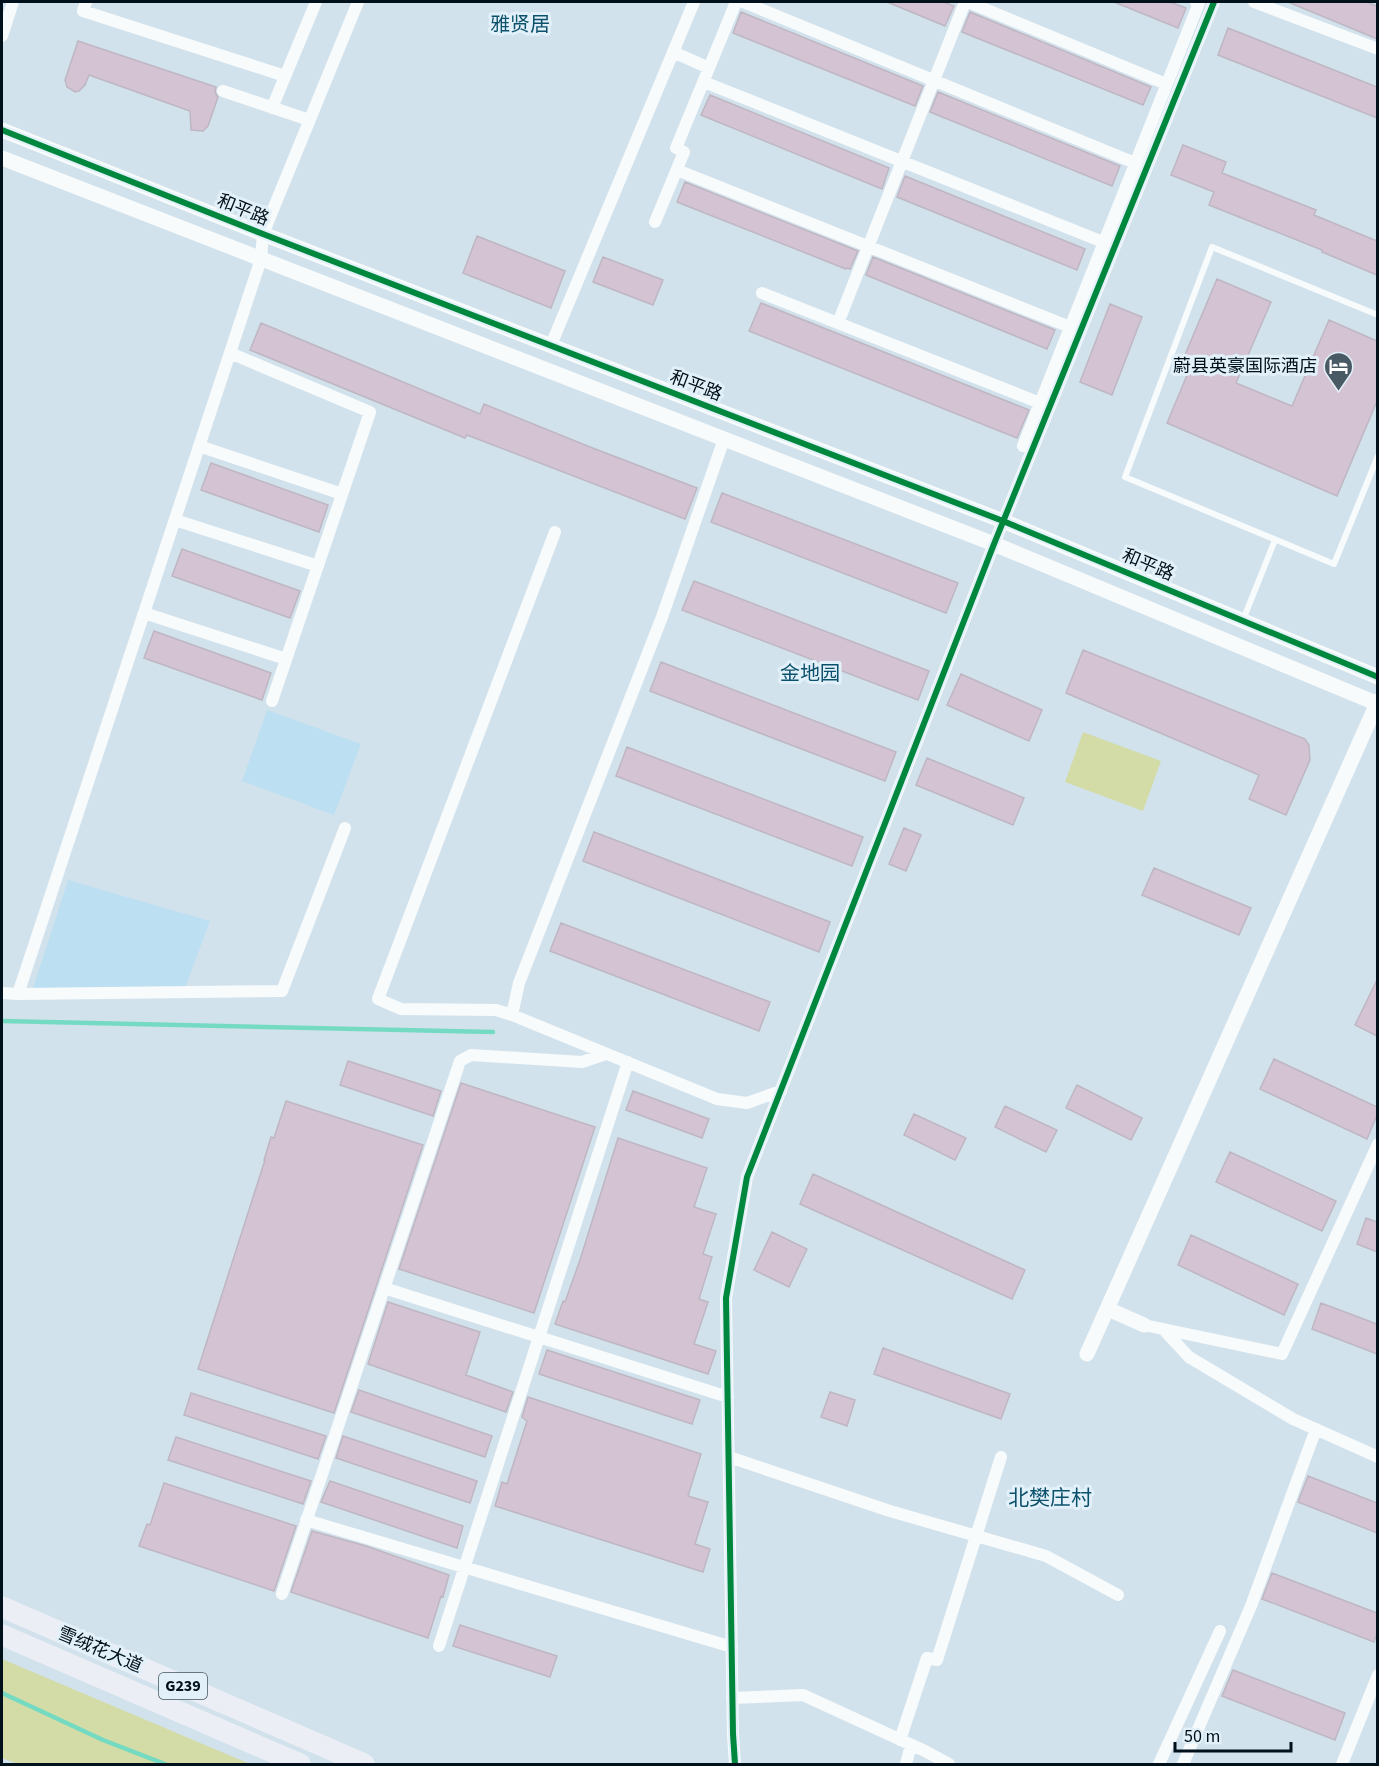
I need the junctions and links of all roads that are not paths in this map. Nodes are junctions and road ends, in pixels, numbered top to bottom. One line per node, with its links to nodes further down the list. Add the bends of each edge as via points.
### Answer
1 (13, 2): 12 (street)
2 (86, 2): 16 (street, via 83,10)
3 (316, 2): 16 (street)
4 (358, 2): 22 (street)
5 (694, 2): 14 (street)
6 (736, 2): 15 (street)
7 (743, 2): 17 (street)
8 (967, 2): 17 (street); 19 (street)
9 (1196, 2): 19 (street, via 1199,3)
10 (1214, 2): 46 (street)
11 (1254, 2): 13 (street)
12 (2, 36)
13 (1377, 50)
14 (673, 52): 15 (street); 37 (street)
15 (709, 68): 18 (street)
16 (285, 76): 21 (street)
17 (934, 81): 25 (street); 26 (street)
18 (704, 82): 25 (street); 27 (street, via 676,148 684,152)
19 (1166, 84): 26 (street)
20 (223, 91): 21 (street)
21 (272, 108): 22 (street)
22 (309, 120): 29 (street)
23 (2, 130): 29 (street, 和平路)
24 (2, 158): 32 (street)
25 (902, 162): 30 (street); 31 (street)
26 (1135, 163): 30 (street)
27 (676, 170): 28 (street); 31 (street)
28 (655, 222)
29 (263, 234): 32 (street); 37 (street, 和平路)
30 (1103, 242): 36 (street)
31 (868, 247): 35 (street); 36 (street)
32 (261, 259): 38 (street); 40 (street)
33 (762, 293): 35 (street)
34 (1377, 315): 48 (lane, via 1212,247 1125,477)
35 (838, 323): 39 (street)
36 (1070, 327): 39 (street)
37 (551, 345): 46 (street, 和平路)
38 (230, 353): 41 (street); 44 (street, via 370,412)
39 (1040, 403): 42 (street)
40 (724, 439): 49 (street); 60 (street, via 662,617 519,983)
41 (199, 446): 44 (street); 45 (street)
42 (1023, 446)
43 (1377, 456): 48 (lane, via 1334,564)
44 (342, 494): 50 (street)
45 (174, 520): 50 (street); 51 (street)
46 (1003, 521): 49 (street); 52 (street, 和平路)
47 (555, 532): 60 (street, via 378,999 401,1009 496,1010)
48 (1275, 540): 52 (lane)
49 (994, 544): 56 (street); 63 (street)
50 (318, 566): 53 (street)
51 (144, 613): 53 (street); 59 (street)
52 (1243, 621): 54 (street, 和平路)
53 (286, 659): 55 (street)
54 (1377, 677)
55 (272, 701)
56 (1377, 702): 66 (street)
57 (345, 828): 59 (street, via 282,991)
58 (2, 993): 59 (street)
59 (18, 994)
60 (513, 1015): 61 (street)
61 (606, 1054): 62 (street); 65 (street, via 582,1062 471,1055 460,1061)
62 (628, 1062): 63 (street, via 717,1100 747,1103); 69 (street)
63 (781, 1091): 71 (street, via 747,1178 726,1298)
64 (1377, 1144): 68 (street, via 1282,1354)
65 (384, 1288): 69 (street); 76 (street)
66 (1108, 1309): 67 (street); 70 (street)
67 (1144, 1325): 68 (street)
68 (1163, 1329): 72 (street, via 1189,1357)
69 (539, 1338): 71 (street); 78 (street)
70 (1088, 1354)
71 (728, 1397): 73 (street)
72 (1316, 1430): 75 (street); 95 (street, via 1251,1606)
73 (729, 1457): 77 (street); 85 (street)
74 (1001, 1457): 77 (street)
75 (1377, 1457)
76 (306, 1520): 78 (street); 79 (street)
77 (976, 1536): 80 (street, via 1046,1556); 88 (street, via 937,1660 927,1658)
78 (465, 1568): 84 (street); 85 (street)
79 (282, 1594)
80 (1118, 1595)
81 (2, 1607): 90 (highway, 雪绒花大道 / G239)
82 (1220, 1631): 94 (street)
83 (2, 1635): 89 (highway, 雪绒花大道 / G239)
84 (439, 1646)
85 (732, 1647): 87 (street)
86 (1377, 1675): 96 (street)
87 (732, 1698): 88 (street, via 803,1695); 91 (street)
88 (906, 1742): 92 (street); 93 (street)
89 (300, 1764)
90 (364, 1764)
91 (735, 1764)
92 (906, 1764)
93 (949, 1764)
94 (1159, 1764)
95 (1183, 1764)
96 (1342, 1764)

